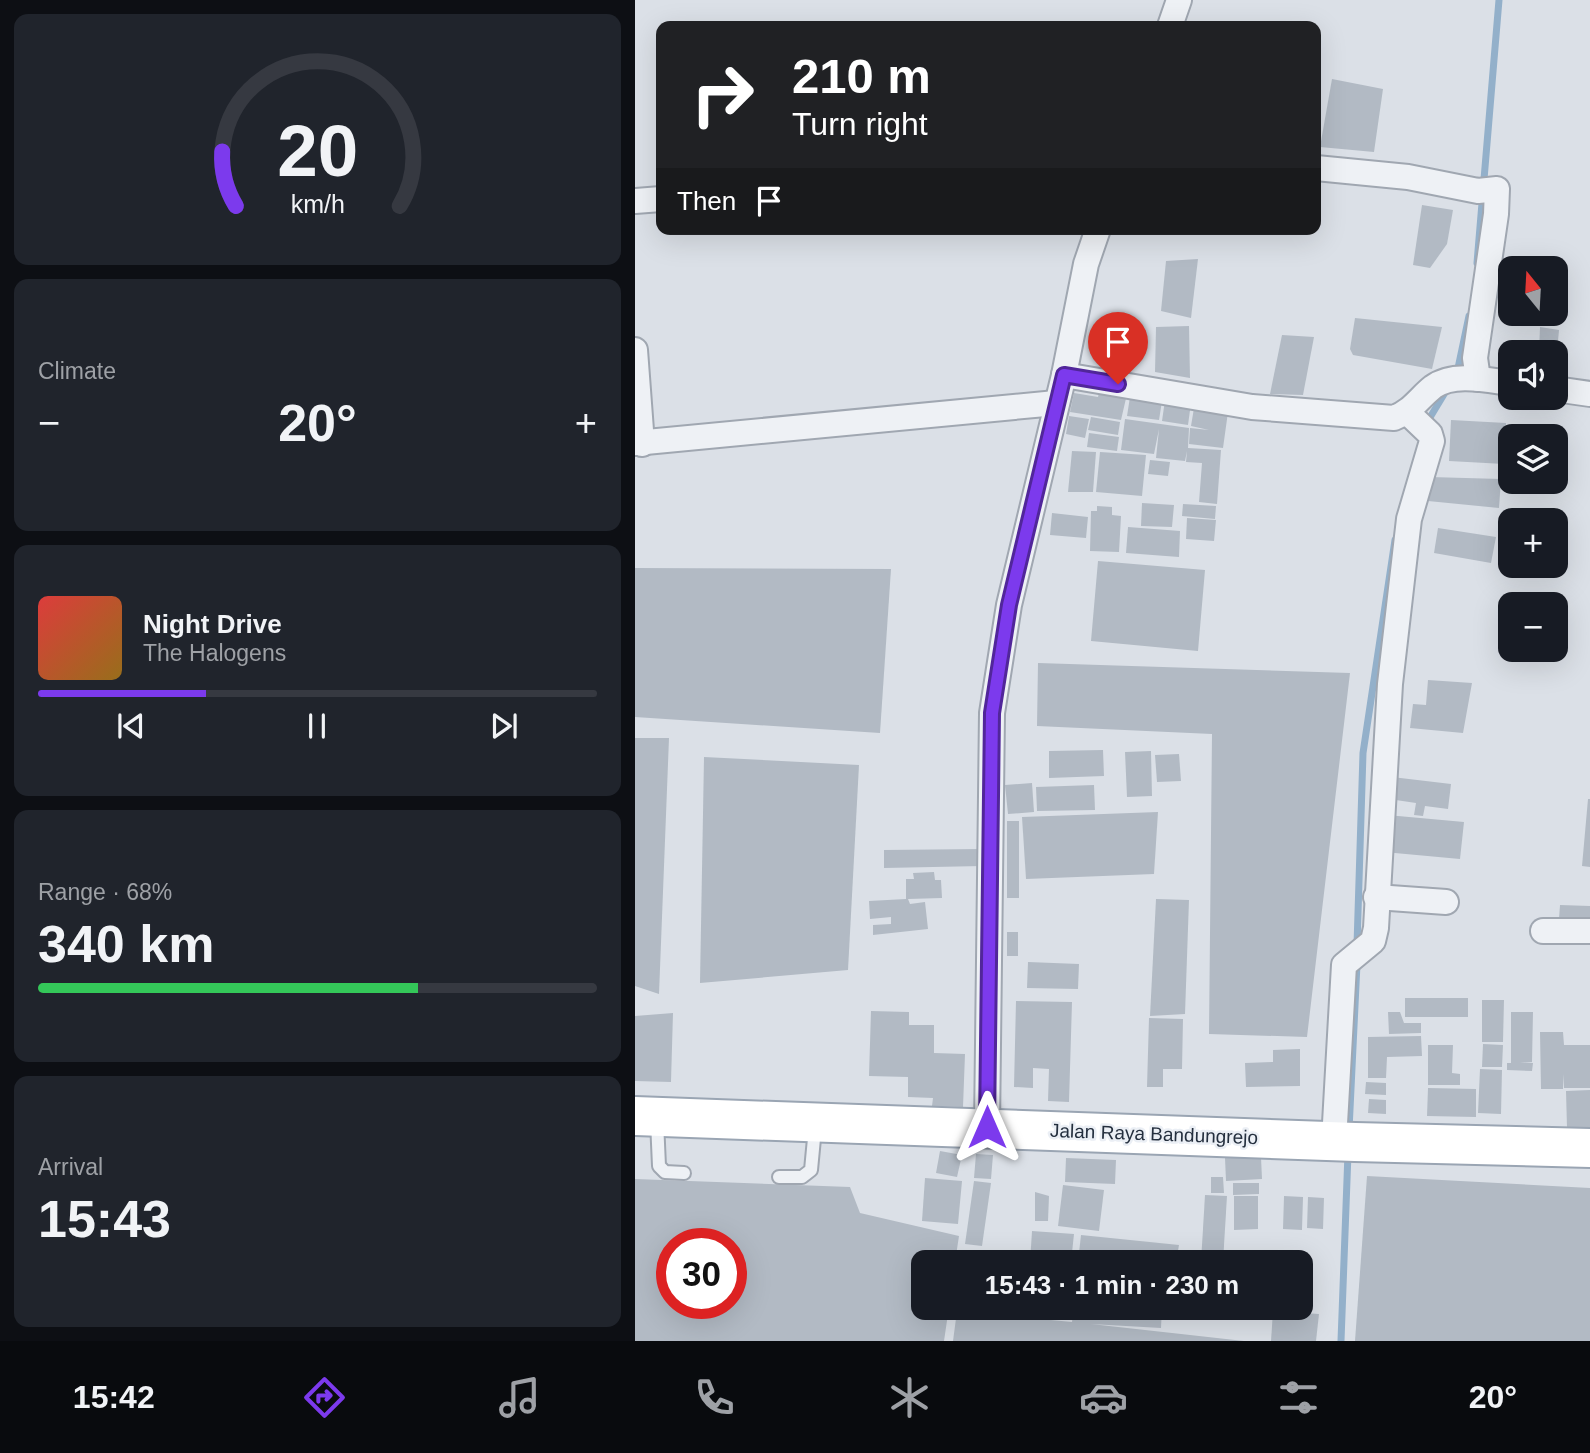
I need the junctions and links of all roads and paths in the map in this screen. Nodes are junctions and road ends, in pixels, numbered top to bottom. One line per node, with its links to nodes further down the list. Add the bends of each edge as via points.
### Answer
1 (1179, 0): 2 (street)
2 (1172, 21)
3 (1321, 168): 9 (street, via 1408,177 1483,191 1497,189 1474,358)
4 (656, 199): 5 (street)
5 (635, 201)
6 (1096, 235): 8 (street)
7 (635, 350): 15 (street)
8 (1064, 375): 13 (street); 14 (street, via 1252,408)
9 (1461, 380): 10 (street); 14 (street, via 1434,386)
10 (1498, 382)
11 (1568, 391): 12 (street)
12 (1590, 394)
13 (1056, 403): 15 (street); 22 (street, via 1009,605 992,713)
14 (1418, 423): 16 (street, via 1428,458 1409,519 1391,670)
15 (638, 443)
16 (1376, 897): 17 (street); 23 (street, via 1373,941 1346,961)
17 (1446, 902)
18 (1543, 931): 19 (street)
19 (1590, 931)
20 (646, 1116): 21 (main road, Jalan Raya Bandungrejo); 25 (lane, via 659,1166 665,1172)
21 (816, 1122): 22 (main road, Jalan Raya Bandungrejo); 26 (lane, via 811,1170 802,1177)
22 (987, 1127): 23 (main road, Jalan Raya Bandungrejo)
23 (1343, 1142): 24 (main road, Jalan Raya Bandungrejo)
24 (1590, 1148)
25 (684, 1173)
26 (779, 1177)

